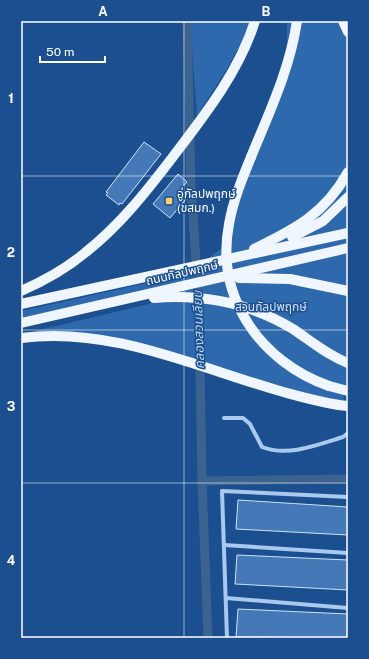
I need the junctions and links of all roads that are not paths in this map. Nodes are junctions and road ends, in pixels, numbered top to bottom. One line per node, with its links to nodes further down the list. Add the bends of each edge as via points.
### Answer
1 (255, 21): 11 (main road, via 242,53 223,88 144,194 100,240 68,265)
2 (297, 21): 18 (main road, bridge, via 284,76 234,202 229,224 227,261 233,291 245,319 267,348 288,367 314,380)
3 (343, 21): 4 (main road)
4 (348, 32)
5 (348, 172): 9 (main road, via 329,200 313,216 290,232)
6 (348, 197): 9 (main road, via 313,227)
7 (348, 233): 9 (main road, ถนนกัลปพฤกษ์)
8 (348, 248): 10 (main road, ถนนกัลปพฤกษ์)
9 (239, 256): 14 (main road, ถนนกัลปพฤกษ์)
10 (210, 280): 12 (main road, via 283,278); 13 (main road, ถนนกัลปพฤกษ์)
11 (21, 290)
12 (348, 291)
13 (110, 303): 15 (main road, ถนนกัลปพฤกษ์); 17 (main road, via 190,297 242,305 269,316)
14 (21, 304)
15 (21, 323)
16 (21, 338): 19 (main road, via 51,335 112,341 311,400)
17 (348, 363)
18 (348, 391)
19 (348, 406)
20 (224, 418): 21 (street, via 243,418 250,424 262,447 273,451 308,448)
21 (348, 433)
22 (348, 497): 23 (street, via 222,491)
23 (224, 545): 24 (street); 25 (street)
24 (348, 553)
25 (226, 598): 26 (street); 27 (street)
26 (348, 608)
27 (227, 638)

